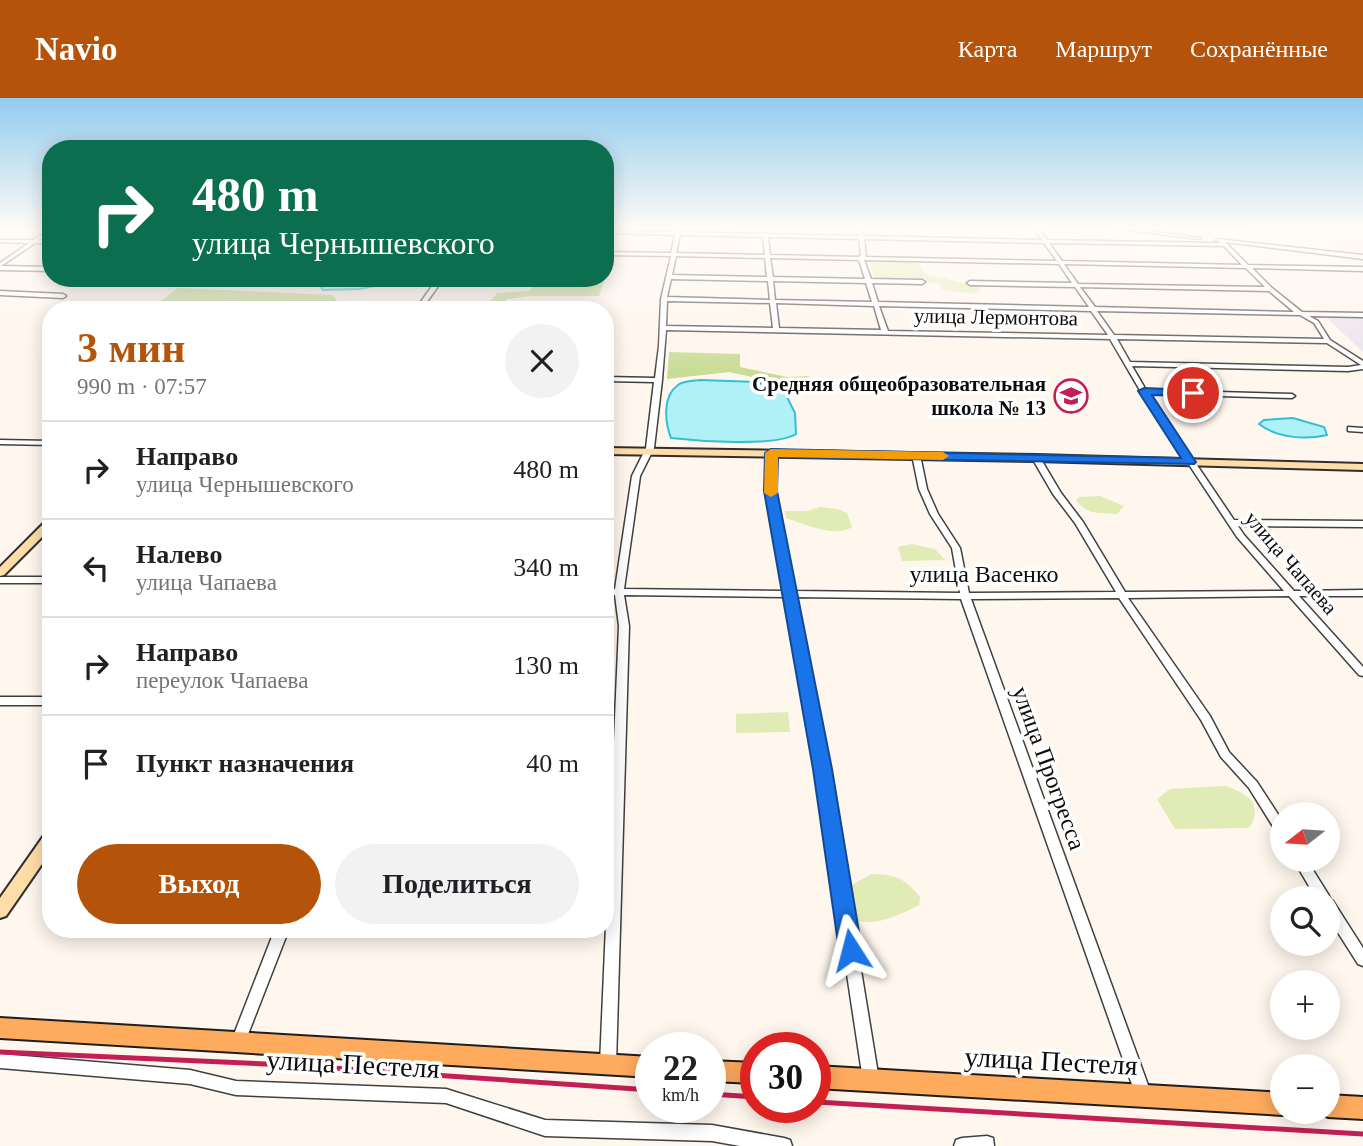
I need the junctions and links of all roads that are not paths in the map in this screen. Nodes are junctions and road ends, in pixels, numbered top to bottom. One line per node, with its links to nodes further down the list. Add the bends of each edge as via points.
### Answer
1 (669, 277): 5 (street); 13 (street)
2 (868, 277): 6 (street)
3 (1072, 277): 9 (street, улица Чапаева)
4 (1257, 277): 10 (street)
5 (771, 279): 6 (street); 14 (street)
6 (869, 281): 7 (street); 15 (street)
7 (922, 282)
8 (970, 283): 9 (street)
9 (1077, 285): 10 (street); 16 (street, улица Чапаева)
10 (1270, 289): 17 (street)
11 (0, 293): 12 (street)
12 (63, 296)
13 (664, 299): 14 (street); 19 (street)
14 (774, 301): 15 (street); 20 (street)
15 (876, 303): 16 (street); 21 (street)
16 (1092, 308): 17 (street); 22 (street, улица Чапаева)
17 (1298, 312): 18 (street); 23 (street, via 1317,322)
18 (1363, 315)
19 (663, 328): 20 (street, улица Лермонтова); 27 (street)
20 (776, 330): 21 (street, улица Лермонтова)
21 (885, 332): 22 (street, улица Лермонтова)
22 (1112, 336): 23 (street, улица Лермонтова); 24 (street, улица Чапаева)
23 (1328, 341): 25 (street)
24 (1128, 364): 25 (street); 28 (street, улица Чапаева)
25 (1362, 366)
26 (614, 379): 27 (street)
27 (659, 380): 35 (street)
28 (1144, 391): 29 (street); 39 (street, улица Чапаева)
29 (1292, 396)
30 (1351, 429): 31 (street)
31 (1363, 429)
32 (0, 442): 33 (street)
33 (42, 443)
34 (614, 451): 35 (street)
35 (649, 451): 36 (street); 48 (street, via 636,475)
36 (771, 453): 37 (street); 50 (street, via 771,491)
37 (916, 455): 38 (street); 53 (street, улица Прогресса, via 929,501 956,548)
38 (1036, 458): 39 (street); 52 (street)
39 (1190, 462): 40 (street); 41 (street, улица Чапаева)
40 (1363, 467)
41 (1233, 523): 42 (street); 49 (street, улица Чапаева)
42 (1363, 524)
43 (42, 531): 44 (street)
44 (0, 573)
45 (0, 580): 46 (street)
46 (42, 580)
47 (614, 592): 48 (street, улица Васенко)
48 (619, 592): 50 (street, улица Васенко); 59 (street, via 624,626)
49 (1293, 592): 51 (street, улица Васенко); 52 (street, улица Васенко); 54 (street, улица Чапаева)
50 (790, 593): 53 (street, улица Васенко); 71 (street)
51 (1363, 593)
52 (1122, 595): 53 (street, улица Васенко); 57 (street, via 1225,754)
53 (965, 596): 72 (street, улица Прогресса)
54 (1363, 673)
55 (0, 701): 56 (street)
56 (42, 701)
57 (1270, 812)
58 (42, 851): 60 (street)
59 (614, 900)
60 (0, 911)
61 (1340, 924): 64 (street)
62 (278, 938): 66 (street)
63 (613, 938): 68 (street)
64 (1363, 960)
65 (0, 1028): 66 (main road, улица Пестеля)
66 (238, 1042): 68 (main road, улица Пестеля)
67 (0, 1061): 77 (street, улица Пестеля, via 190,1077 236,1088 446,1096 545,1128 712,1133)
68 (608, 1064): 69 (main road, улица Пестеля)
69 (635, 1066)
70 (831, 1078): 71 (main road, улица Пестеля)
71 (871, 1080): 72 (main road, улица Пестеля)
72 (1144, 1096): 73 (main road, улица Пестеля)
73 (1270, 1103)
74 (1340, 1107): 75 (main road)
75 (1363, 1108)
76 (987, 1144): 78 (street)
77 (784, 1146)
78 (962, 1146)

